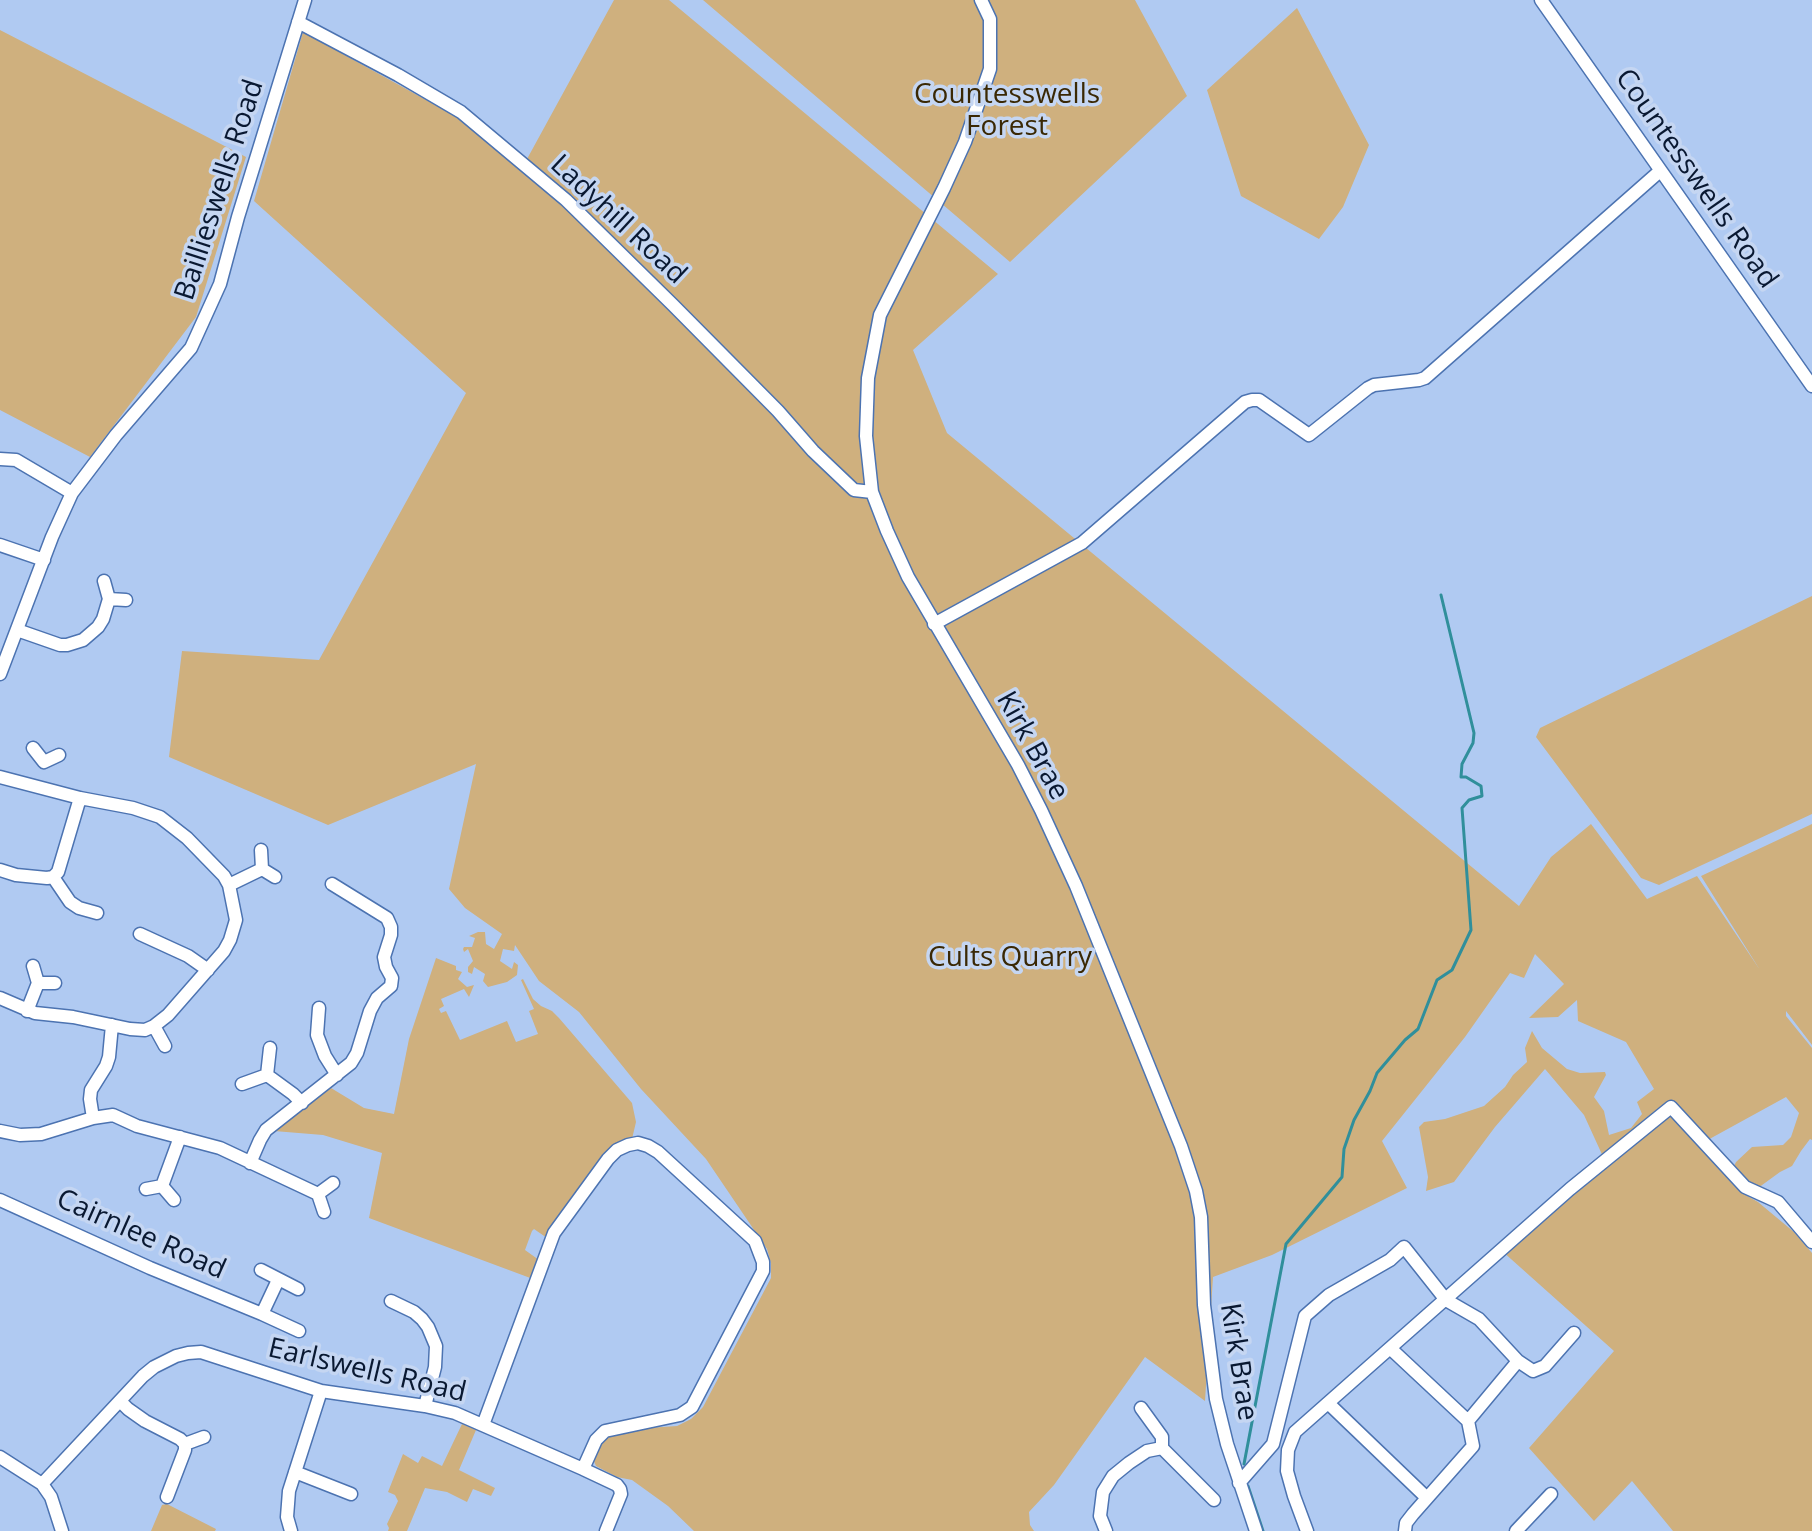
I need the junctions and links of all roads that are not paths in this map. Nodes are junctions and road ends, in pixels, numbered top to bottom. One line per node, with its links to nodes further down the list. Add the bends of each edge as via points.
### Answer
1 (305, 0): 4 (street, Baillieswells Road)
2 (981, 0): 8 (street, Kirk Brae, via 990,19 990,69 960,153 880,315 868,378 866,436)
3 (1541, 0): 5 (street, Countesswells Road)
4 (298, 22): 8 (street, Ladyhill Road, via 461,112 566,200 854,490); 9 (street, Baillieswells Road, via 220,284 191,348)
5 (1660, 171): 6 (street, Countesswells Road); 15 (street, via 1425,378 1374,385 1309,435 1259,400 1245,402 1082,543)
6 (1812, 386)
7 (0, 459): 9 (street, via 16,460)
8 (872, 492): 15 (street, Kirk Brae)
9 (72, 493): 11 (street, Baillieswells Road)
10 (0, 545): 11 (street)
11 (44, 560): 16 (street, Baillieswells Road)
12 (104, 581): 13 (street)
13 (109, 599): 14 (street); 16 (street, via 98,627 73,644 60,645)
14 (126, 600)
15 (934, 624): 85 (street, Kirk Brae, via 1041,810 1181,1146 1201,1217 1204,1305 1216,1399)
16 (17, 630): 17 (street, Baillieswells Road)
17 (0, 674)
18 (33, 748): 20 (street)
19 (59, 755): 20 (street)
20 (44, 762): 22 (street)
21 (0, 777): 22 (street)
22 (36, 786): 23 (street)
23 (80, 798): 27 (street); 30 (street, via 160,817)
24 (261, 850): 25 (street)
25 (262, 869): 28 (street); 30 (street)
26 (0, 870): 27 (street)
27 (53, 877): 33 (street, via 70,902)
28 (275, 877)
29 (332, 884): 31 (street)
30 (229, 885): 36 (street, via 236,920 230,940)
31 (348, 893): 32 (street); 47 (street, via 387,918 391,935 384,957 392,978 370,1011 357,1053)
32 (339, 907)
33 (97, 913)
34 (140, 934): 36 (street)
35 (33, 966): 37 (street)
36 (208, 970): 43 (street)
37 (38, 983): 38 (street); 41 (street)
38 (55, 983)
39 (0, 998): 41 (street)
40 (319, 1008): 47 (street, via 317,1035)
41 (27, 1011): 42 (street)
42 (112, 1025): 43 (street, via 145,1030); 50 (street, via 109,1057 91,1090)
43 (154, 1026): 44 (street)
44 (165, 1046)
45 (270, 1048): 46 (street)
46 (267, 1075): 48 (street); 49 (street)
47 (337, 1075): 49 (street)
48 (242, 1084)
49 (302, 1103): 53 (street, via 266,1130)
50 (93, 1118): 51 (street, via 41,1134); 52 (street, via 113,1115)
51 (0, 1131)
52 (180, 1137): 53 (street); 55 (street)
53 (250, 1163): 57 (street)
54 (333, 1183): 57 (street)
55 (162, 1186): 56 (street); 59 (street)
56 (146, 1189)
57 (318, 1194): 60 (street)
58 (0, 1200): 67 (street, Cairnlee Road)
59 (174, 1200)
60 (324, 1212)
61 (1812, 1242): 65 (street, via 1778,1202 1745,1187 1671,1107)
62 (261, 1270): 63 (street, Cairnlee Road)
63 (278, 1280): 64 (street, Cairnlee Road); 67 (street)
64 (298, 1289)
65 (1446, 1300): 70 (street); 71 (street, via 1479,1319); 85 (street, via 1404,1247 1305,1316 1273,1444)
66 (391, 1301): 75 (street, via 422,1319 436,1346)
67 (262, 1314): 68 (street, Cairnlee Road)
68 (299, 1331)
69 (1574, 1333): 71 (street, via 1545,1366 1533,1371)
70 (1391, 1349): 74 (street); 77 (street)
71 (1518, 1361): 77 (street)
72 (321, 1391): 73 (street, Earlswells Road, via 201,1352 154,1367); 75 (street, Earlswells Road); 84 (street)
73 (120, 1401): 80 (street); 86 (street, Earlswells Road)
74 (1328, 1403): 91 (street); 97 (street, via 1295,1432 1288,1450 1287,1471)
75 (425, 1406): 78 (street, Earlswells Road)
76 (1141, 1408): 81 (street, via 1162,1437)
77 (1468, 1421): 91 (street, via 1473,1446)
78 (483, 1425): 83 (street, Earlswells Road); 83 (street, via 554,1233 617,1150 638,1143 648,1146 755,1241 763,1271 692,1407 680,1415 605,1431)
79 (204, 1437): 80 (street)
80 (185, 1444): 90 (street)
81 (1162, 1448): 87 (street); 95 (street, via 1147,1451 1113,1476 1100,1504)
82 (0, 1457): 86 (street)
83 (583, 1469): 94 (street, Earlswells Road, via 620,1489)
84 (295, 1472): 88 (street); 93 (street, via 287,1517)
85 (1239, 1483): 96 (street, Kirk Brae)
86 (42, 1484): 92 (street)
87 (1212, 1493)
88 (351, 1494)
89 (1551, 1494): 99 (street)
90 (167, 1497)
91 (1427, 1498): 98 (street)
92 (62, 1531)
93 (291, 1531)
94 (606, 1531)
95 (1106, 1531)
96 (1256, 1531)
97 (1307, 1531)
98 (1405, 1531)
99 (1516, 1531)

